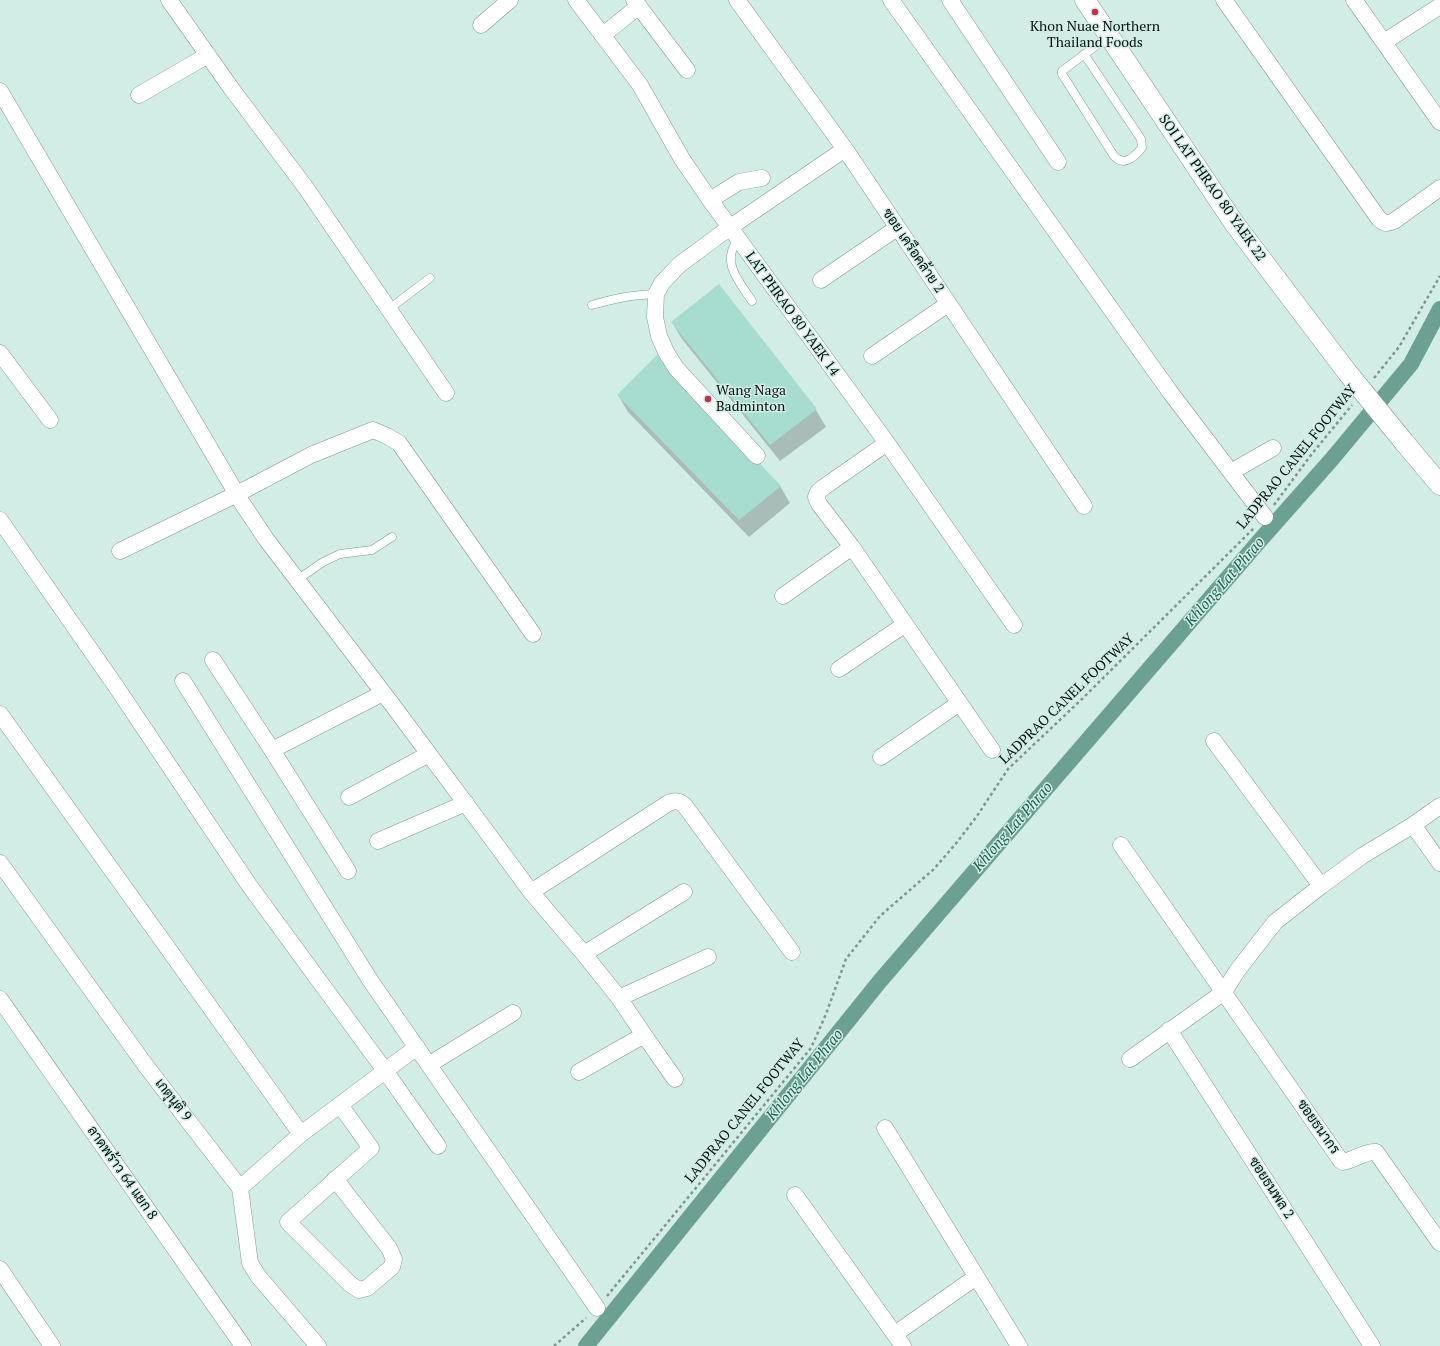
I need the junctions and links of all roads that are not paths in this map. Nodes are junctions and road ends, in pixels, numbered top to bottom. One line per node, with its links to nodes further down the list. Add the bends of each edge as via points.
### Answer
1 (169, 0): 17 (street)
2 (510, 0): 12 (street)
3 (576, 0): 13 (street, LAT PHRAO 80 YAEK 14)
4 (737, 0): 22 (street, ซอย เครือคล้าย 2)
5 (891, 0): 43 (street, via 1170,392)
6 (950, 0): 23 (street)
7 (1085, 0): 14 (street, SOI LAT PHRAO 80 YAEK 22)
8 (1224, 0): 25 (street, via 1383,223 1394,221)
9 (1354, 0): 15 (street)
10 (637, 3): 13 (street); 18 (street)
11 (1440, 6): 15 (street)
12 (481, 25)
13 (603, 36): 26 (street, LAT PHRAO 80 YAEK 14, via 640,85 682,159)
14 (1109, 36): 16 (lane); 44 (street, SOI LAT PHRAO 80 YAEK 22, bridge, via 1234,224 1347,372)
15 (1384, 42): 21 (street)
16 (1084, 54): 16 (lane, via 1062,71 1063,77 1114,156 1123,162 1130,160 1142,148 1141,140)
17 (208, 55): 20 (street); 35 (street, via 306,188)
18 (687, 70)
19 (0, 91): 45 (street)
20 (139, 95)
21 (1440, 122)
22 (845, 150): 27 (street, ซอย เครือคล้าย 2); 28 (street)
23 (1058, 162)
24 (762, 178): 26 (street, via 739,182)
25 (1440, 188)
26 (710, 200): 28 (street, LAT PHRAO 80 YAEK 14)
27 (897, 228): 30 (street); 33 (street, ซอย เครือคล้าย 2)
28 (734, 234): 31 (street, via 679,265 662,283); 32 (lane, via 730,260); 40 (street, LAT PHRAO 80 YAEK 14)
29 (430, 278): 35 (lane)
30 (821, 280)
31 (656, 294): 34 (lane, via 620,297); 42 (street, via 655,317 666,352 676,368)
32 (752, 301)
33 (948, 304): 37 (street); 46 (street, ซอย เครือคล้าย 2)
34 (592, 305)
35 (388, 309): 38 (street)
36 (0, 353): 39 (street)
37 (872, 356)
38 (446, 393)
39 (50, 420)
40 (887, 443): 50 (street, via 824,487 816,497); 54 (street, LAT PHRAO 80 YAEK 14)
41 (1273, 448): 43 (street)
42 (757, 456)
43 (1231, 472): 47 (street)
44 (1440, 485)
45 (237, 494): 51 (street); 52 (street); 56 (street, via 311,455 373,430 387,436 399,443)
46 (1084, 506)
47 (1265, 517)
48 (0, 520): 92 (street, via 249,885)
49 (392, 537): 52 (lane, via 372,550 340,554)
50 (852, 548): 53 (street); 55 (street)
51 (120, 552)
52 (297, 580): 60 (street)
53 (783, 596)
54 (1014, 624)
55 (904, 625): 58 (street); 61 (street)
56 (533, 634)
57 (213, 660): 64 (street)
58 (839, 669)
59 (183, 681): 89 (street, via 370,980)
60 (383, 693): 64 (street); 66 (street)
61 (958, 704): 65 (street); 67 (street)
62 (0, 714): 97 (street)
63 (1214, 741): 77 (street)
64 (272, 750): 76 (street)
65 (992, 750)
66 (429, 754): 68 (street); 69 (street)
67 (881, 757)
68 (349, 797)
69 (466, 803): 72 (street); 78 (street)
70 (1440, 806): 71 (street)
71 (1413, 825): 75 (street); 77 (street, via 1362,856)
72 (378, 841)
73 (1120, 844): 83 (street)
74 (0, 863): 100 (street, เกตุนุติ 9, via 146,1066)
75 (1440, 863)
76 (348, 871)
77 (1321, 886): 83 (street, via 1275,922)
78 (530, 892): 80 (street, via 667,804 677,801 685,806); 81 (street)
79 (684, 892): 81 (street)
80 (792, 952)
81 (584, 954): 84 (street)
82 (708, 957): 84 (street)
83 (1224, 992): 87 (street); 102 (street, ซอยธนากร, via 1341,1160 1346,1162 1376,1152)
84 (619, 998): 88 (street)
85 (0, 999): 108 (street, ลาดพร้าว 64 แยก 8)
86 (513, 1013): 91 (street)
87 (1170, 1030): 90 (street); 111 (street, ซอยธนพล 2)
88 (644, 1035): 93 (street); 94 (street)
89 (417, 1047): 91 (street); 92 (street)
90 (1130, 1059)
91 (430, 1064): 105 (street)
92 (386, 1072): 95 (street); 98 (street)
93 (579, 1072)
94 (675, 1079)
95 (340, 1105): 97 (street); 99 (street, via 370,1148)
96 (885, 1128): 104 (street)
97 (301, 1134): 100 (street)
98 (438, 1146)
99 (335, 1179): 99 (street, via 288,1222 350,1284 359,1290 367,1288 392,1267 394,1259 389,1248)
100 (240, 1188): 109 (street, via 250,1263 258,1276)
101 (795, 1195): 106 (street)
102 (1440, 1243)
103 (0, 1269): 107 (street)
104 (976, 1277): 106 (street); 110 (street)
105 (597, 1308)
106 (899, 1340)
107 (52, 1346)
108 (243, 1346)
109 (318, 1346)
110 (1019, 1346)
111 (1372, 1346)

